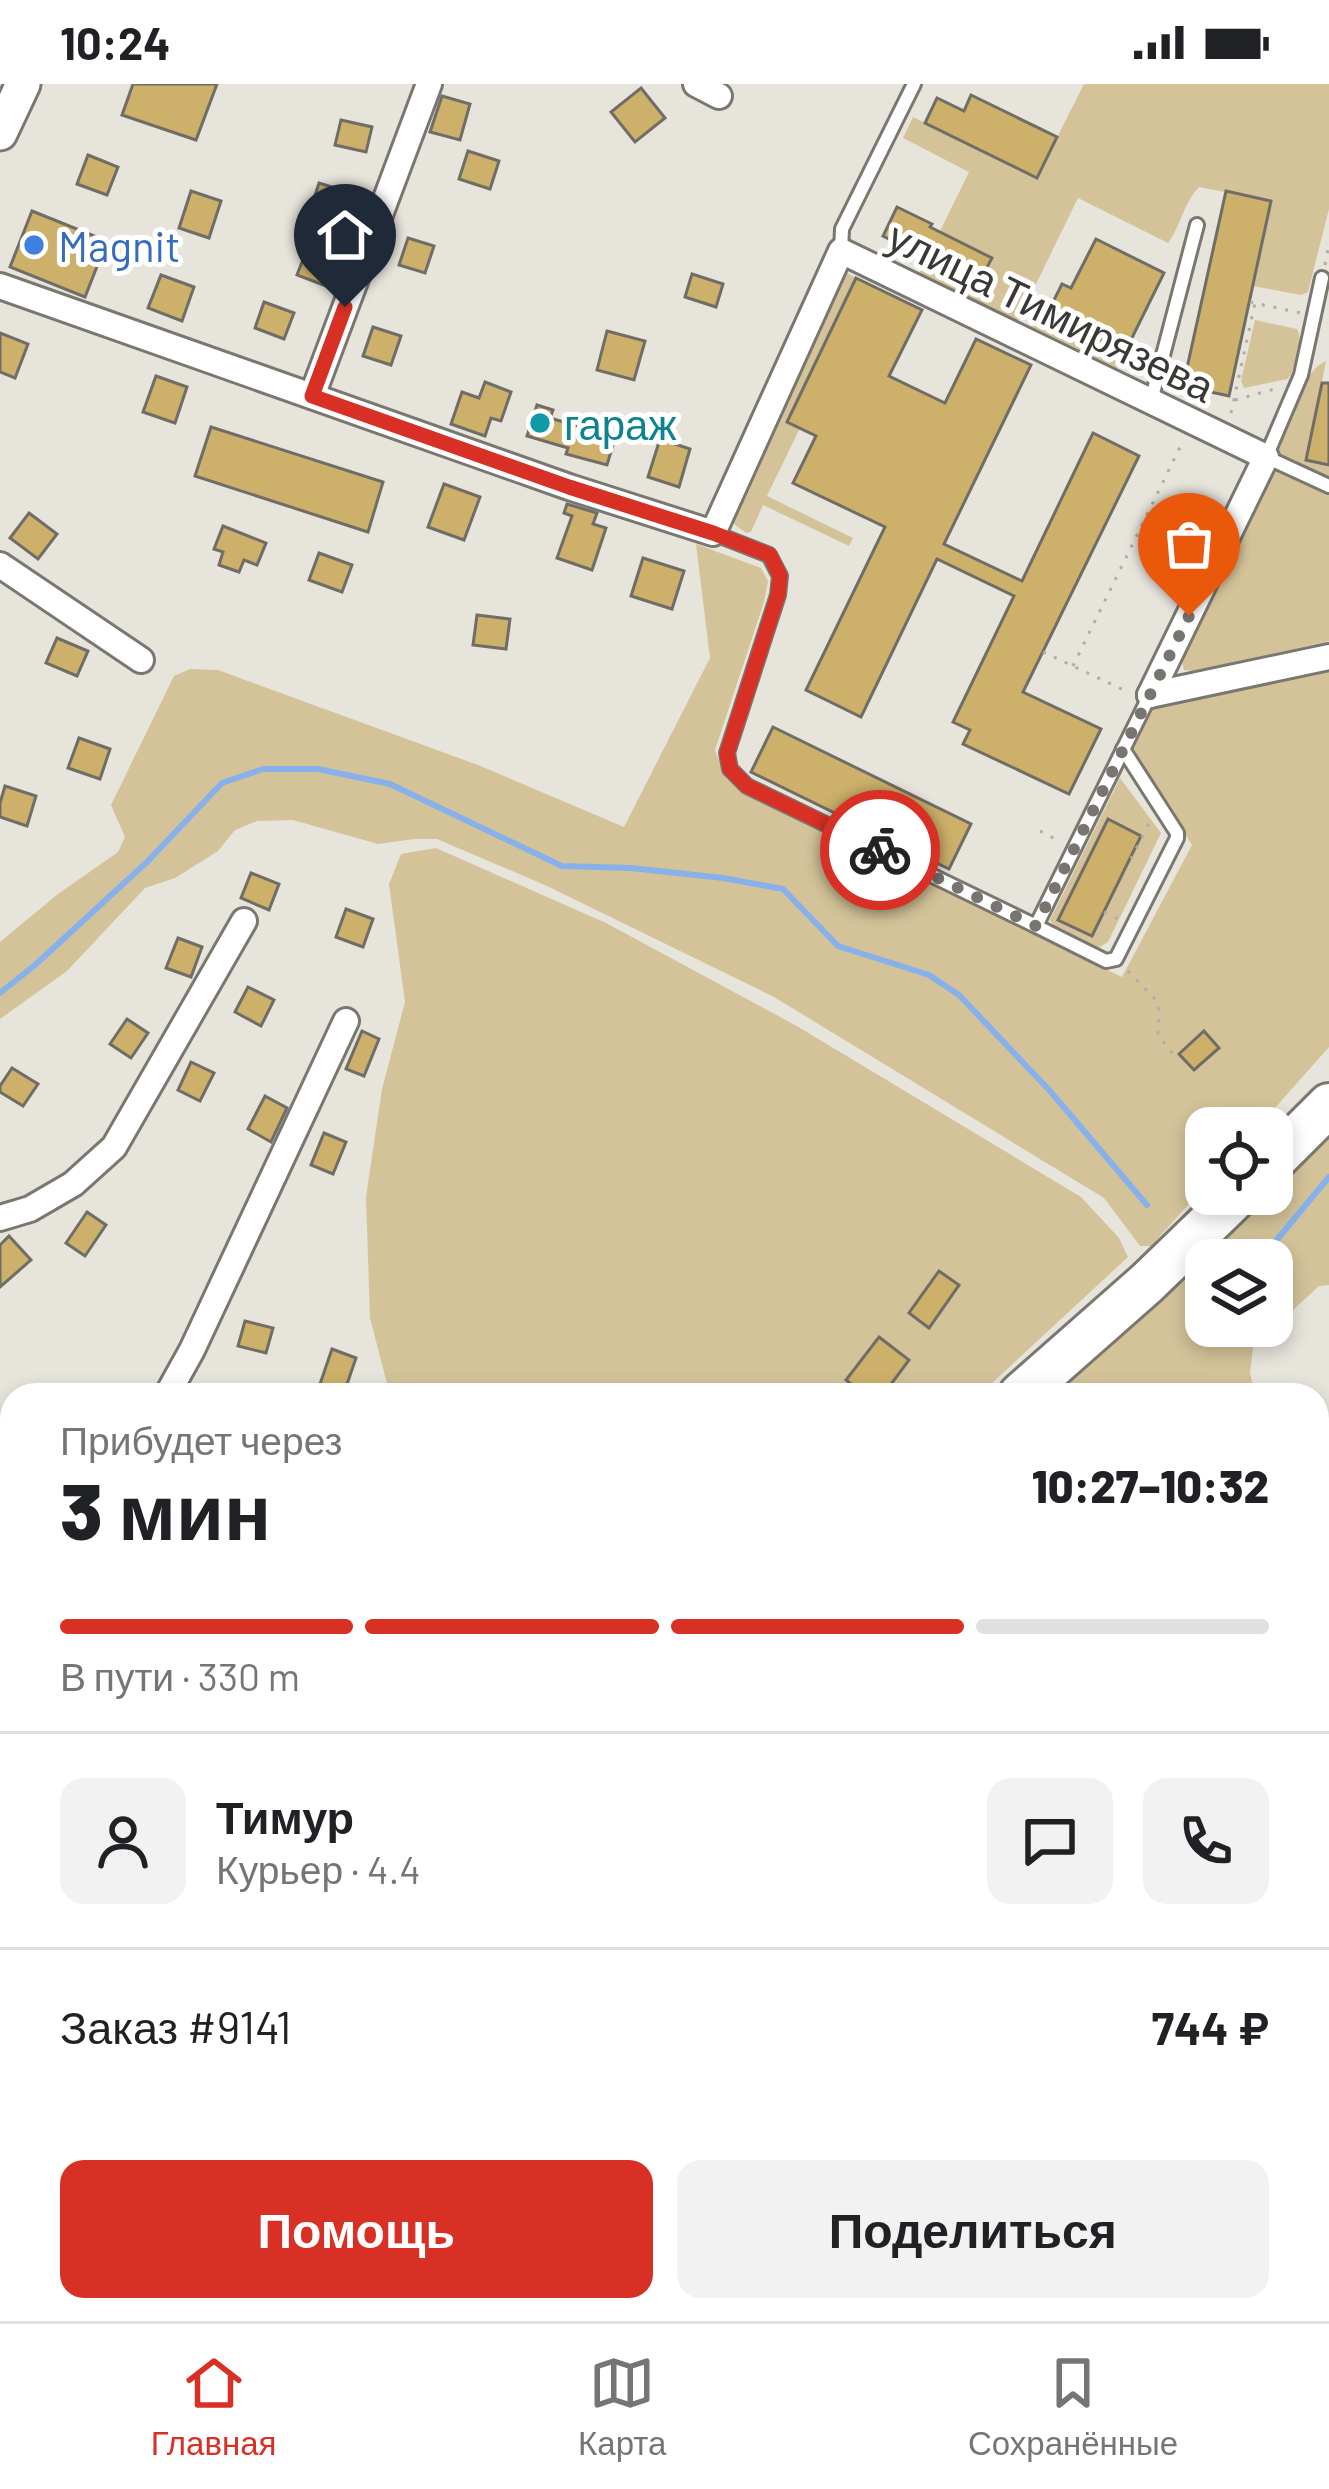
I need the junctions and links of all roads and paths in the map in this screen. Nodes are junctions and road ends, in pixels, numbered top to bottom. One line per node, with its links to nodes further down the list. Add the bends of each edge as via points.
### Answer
1 (23, 84): 4 (main road)
2 (429, 84): 11 (street)
3 (914, 84): 6 (lane, via 842,229)
4 (0, 133)
5 (1197, 225): 13 (lane)
6 (841, 251): 13 (street, улица Тимирязева); 18 (street, улица Тимирязева)
7 (1322, 278): 9 (lane)
8 (0, 286): 11 (street)
9 (1314, 316): 10 (lane); 12 (path, via 1252,302)
10 (1297, 383): 12 (path); 16 (lane)
11 (312, 396): 18 (street)
12 (1234, 400): 15 (path)
13 (1151, 401): 15 (street, улица Тимирязева)
14 (1189, 429): 23 (path)
15 (1226, 437): 16 (street, улица Тимирязева)
16 (1266, 457): 17 (lane); 24 (street)
17 (1329, 486)
18 (713, 533): 31 (lane, via 770,555 780,576 727,753 730,769 747,786)
19 (0, 565): 22 (street)
20 (1043, 652): 23 (path)
21 (1329, 657): 24 (street)
22 (141, 660)
23 (1073, 666): 24 (path)
24 (1142, 695): 25 (lane)
25 (1123, 749): 26 (lane); 28 (lane)
26 (1158, 803): 29 (path); 32 (lane, via 1177,838)
27 (1040, 832): 28 (path)
28 (1075, 849): 31 (lane)
29 (1131, 860)
30 (244, 921): 38 (street, via 114,1147 73,1184)
31 (1036, 926): 32 (lane, via 1106,961)
32 (1116, 958): 34 (path, via 1156,1000 1158,1035)
33 (346, 1022): 39 (street)
34 (1174, 1054)
35 (1329, 1106): 36 (highway)
36 (1293, 1141)
37 (1217, 1215): 40 (highway)
38 (0, 1218)
39 (174, 1383)
40 (1033, 1383)

